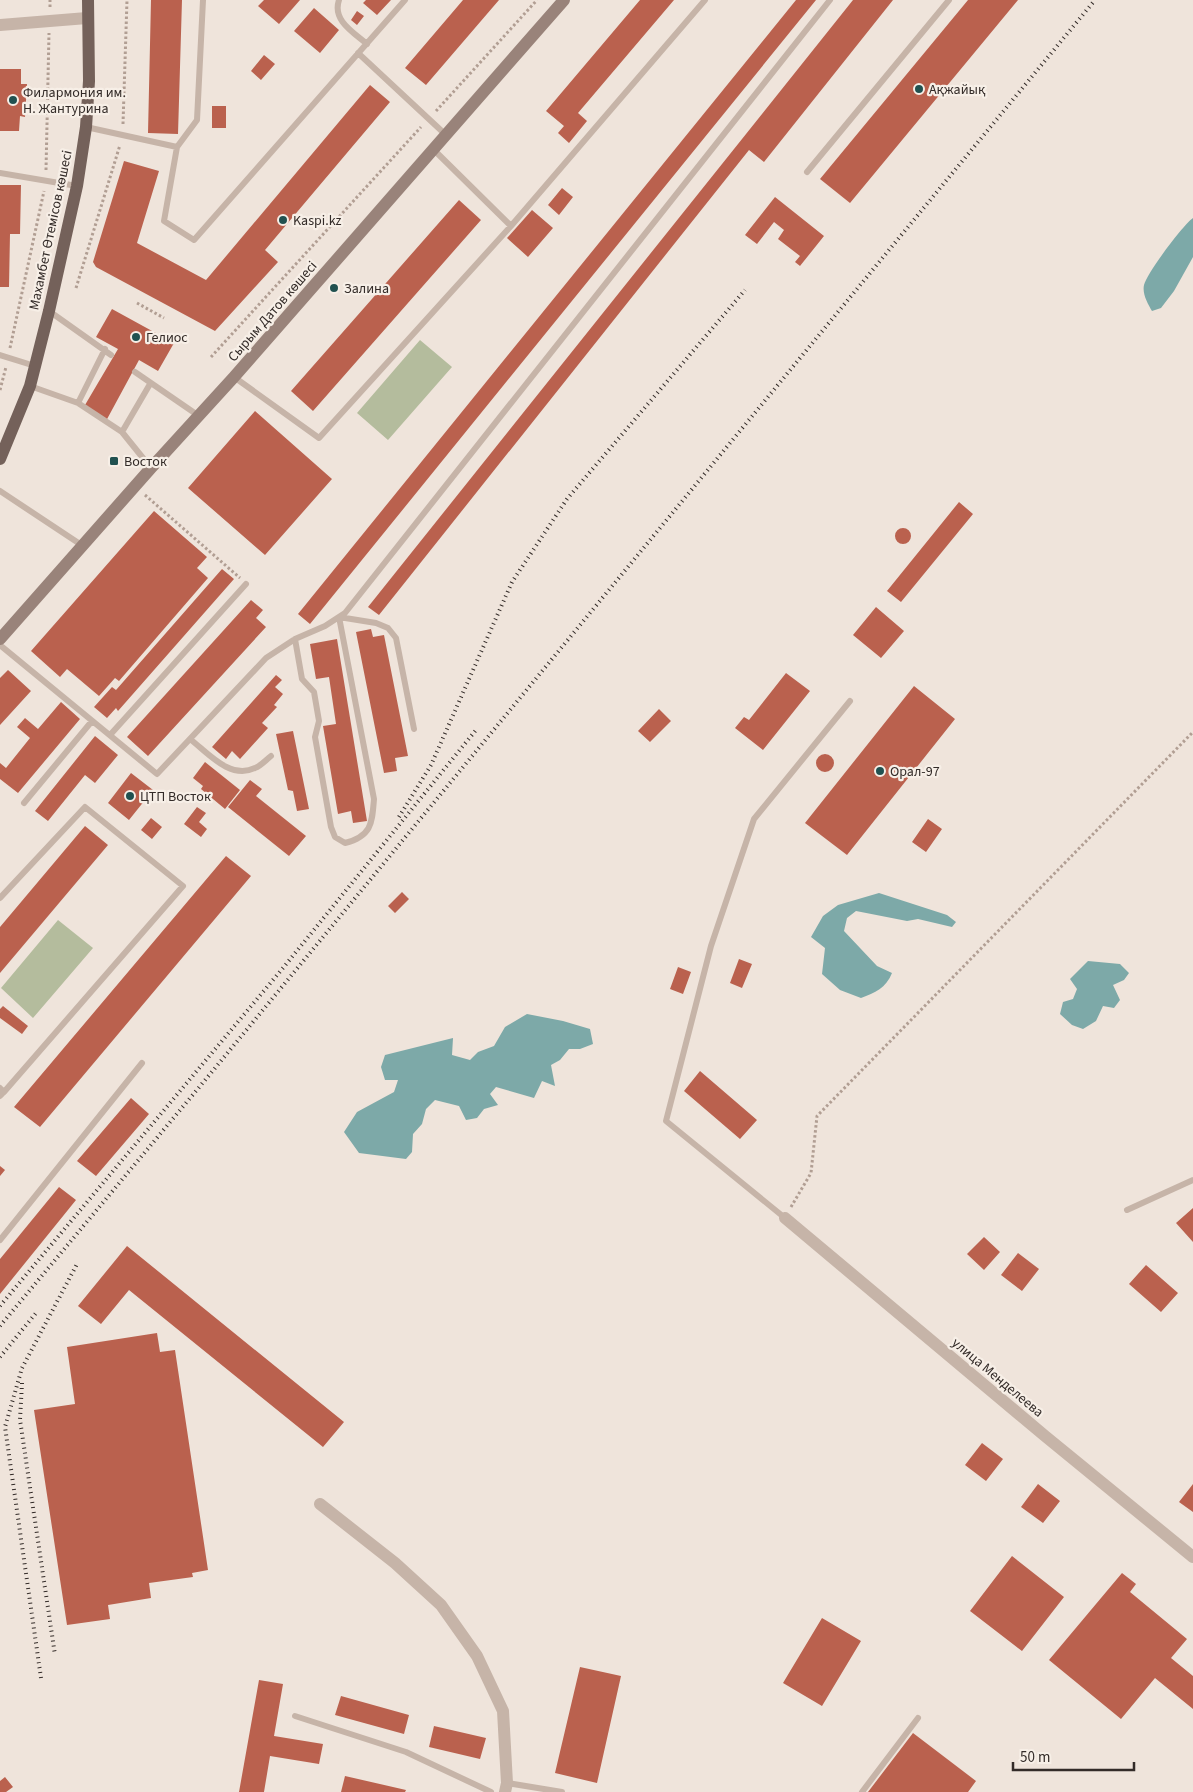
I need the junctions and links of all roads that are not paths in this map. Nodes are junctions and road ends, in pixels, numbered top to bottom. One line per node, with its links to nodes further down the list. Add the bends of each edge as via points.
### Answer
1 (88, 0): 9 (main road, Махамбет Өтемісов көшесі)
2 (203, 0): 15 (lane, via 197,120)
3 (340, 0): 11 (lane, via 340,20)
4 (405, 0): 11 (lane)
5 (564, 0): 14 (main road, Сырым Датов көшесі)
6 (705, 0): 20 (lane)
7 (830, 0): 38 (lane)
8 (949, 0): 18 (lane)
9 (87, 18): 10 (street); 13 (main road, Махамбет Өтемісов көшесі, via 89,81)
10 (0, 24)
11 (366, 44): 12 (lane)
12 (358, 53): 14 (lane); 15 (lane, via 194,240 164,221)
13 (86, 127): 15 (lane); 19 (main road, Махамбет Өтемісов көшесі)
14 (446, 135): 16 (main road, Сырым Датов көшесі)
15 (177, 147)
16 (433, 149): 20 (lane); 27 (main road, Сырым Датов көшесі)
17 (0, 172): 19 (lane)
18 (807, 172)
19 (77, 186): 21 (main road, Махамбет Өтемісов көшесі)
20 (510, 226): 27 (lane, via 319,438)
21 (49, 311): 22 (lane); 25 (main road, Махамбет Өтемісов көшесі)
22 (105, 350): 24 (lane); 30 (lane)
23 (0, 355): 25 (lane)
24 (112, 355)
25 (35, 366): 29 (main road, Махамбет Өтемісов көшесі)
26 (135, 372): 28 (lane)
27 (234, 377): 31 (main road, Сырым Датов көшесі)
28 (150, 384): 31 (lane); 32 (lane)
29 (30, 386): 30 (lane); 33 (main road, Махамбет Өтемісов көшесі)
30 (78, 402): 32 (lane)
31 (199, 416): 34 (main road, Сырым Датов көшесі)
32 (122, 432): 34 (lane)
33 (0, 458)
34 (151, 468): 36 (main road, Сырым Датов көшесі)
35 (0, 491): 36 (lane)
36 (82, 546): 39 (main road, Сырым Датов көшесі)
37 (246, 584): 45 (lane)
38 (340, 617): 40 (lane); 40 (lane, via 374,799 372,821 365,834 356,840 345,843 335,837 330,827 316,737 319,721 314,692 302,680); 44 (lane, via 376,623 388,628 396,638)
39 (0, 639)
40 (295, 639): 46 (lane, via 266,658)
41 (0, 645): 43 (lane)
42 (850, 701): 54 (lane, via 754,820 711,946 666,1121)
43 (92, 721): 45 (lane); 48 (lane)
44 (414, 729)
45 (110, 736): 46 (lane, via 157,774)
46 (190, 739): 47 (lane, via 226,767 241,771 255,768)
47 (271, 756)
48 (24, 803)
49 (0, 898): 51 (lane, via 86,807 183,886)
50 (142, 1064): 55 (lane)
51 (1, 1092)
52 (1193, 1180): 53 (lane)
53 (1127, 1210)
54 (785, 1218): 57 (street, улица Менделеева)
55 (0, 1240)
56 (320, 1504): 60 (street, via 395,1563 441,1605 477,1656 503,1711)
57 (1193, 1557)
58 (295, 1716): 61 (lane, via 406,1752)
59 (918, 1718): 63 (lane)
60 (506, 1788): 62 (lane)
61 (491, 1792)
62 (562, 1792)
63 (862, 1792)

